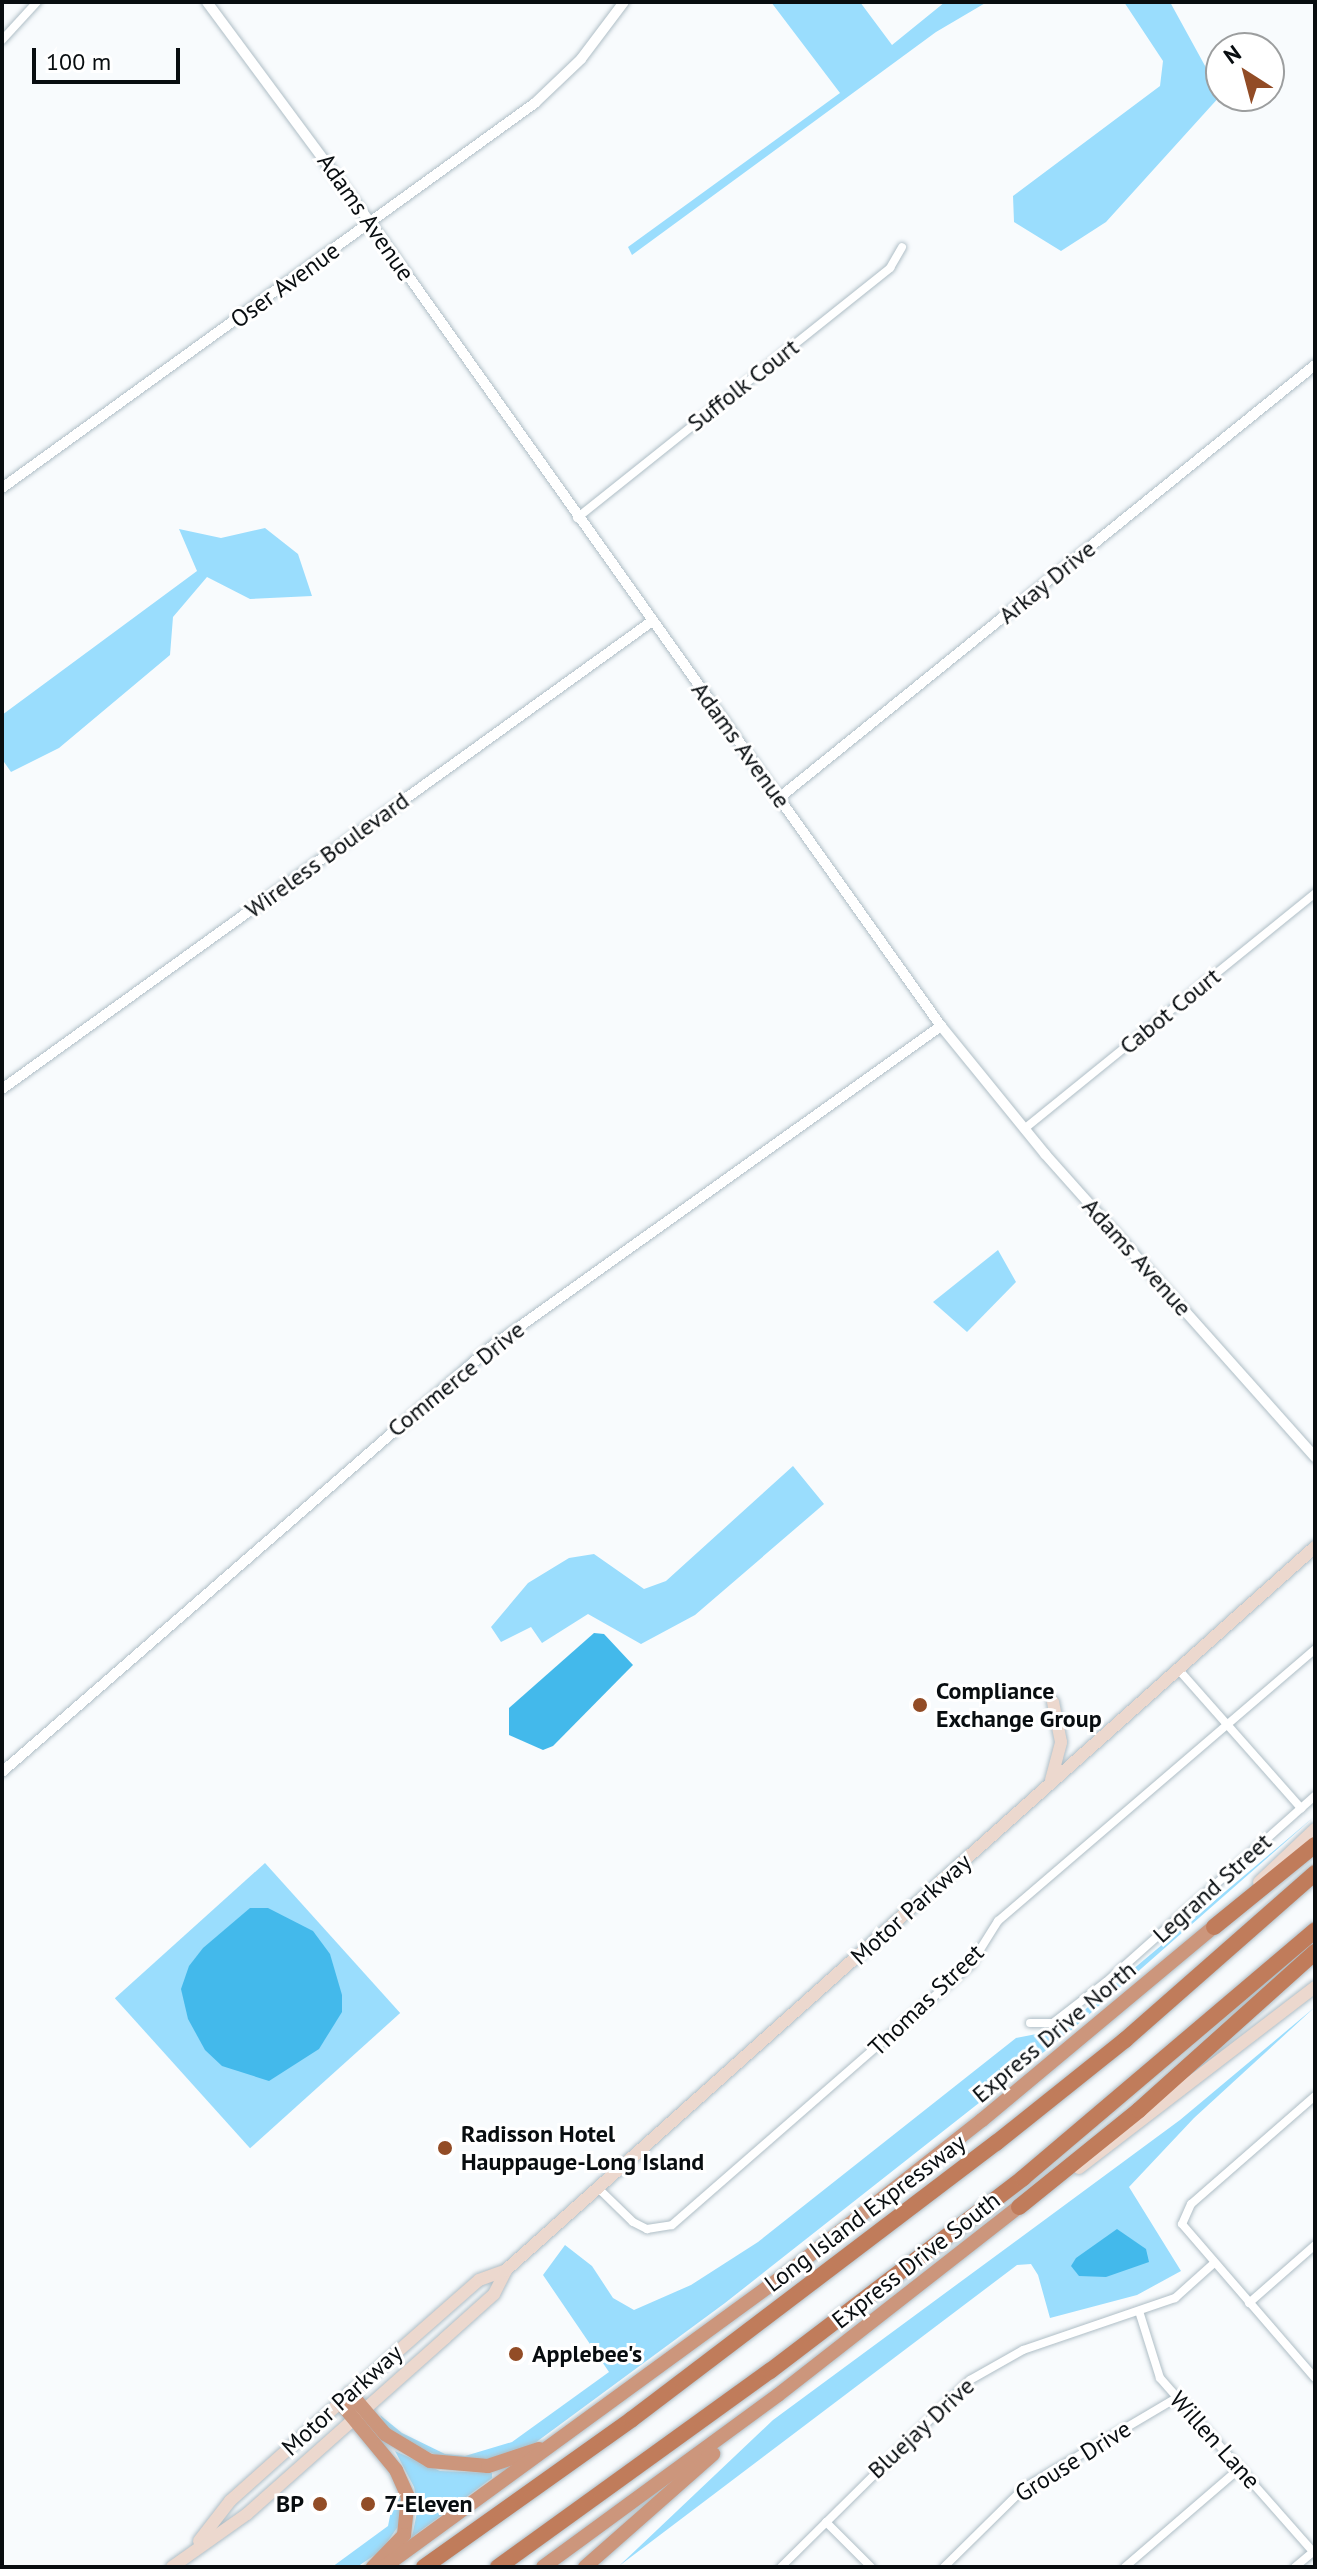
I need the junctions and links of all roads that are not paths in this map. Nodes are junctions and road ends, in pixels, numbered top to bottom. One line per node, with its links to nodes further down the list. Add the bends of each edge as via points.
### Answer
1 (37, 2): 4 (street)
2 (207, 2): 5 (street, Adams Avenue)
3 (624, 2): 5 (street, Oser Avenue, via 557,84)
4 (2, 40)
5 (370, 222): 8 (street, Oser Avenue); 9 (street, Adams Avenue)
6 (902, 247): 9 (street, Suffolk Court, via 890,268)
7 (1315, 365): 11 (street, Arkay Drive)
8 (2, 488)
9 (577, 518): 10 (street, Adams Avenue)
10 (651, 622): 11 (street, Adams Avenue); 14 (street, Wireless Boulevard)
11 (779, 798): 13 (street, Adams Avenue)
12 (1315, 893): 15 (street, Cabot Court)
13 (941, 1026): 15 (street, Adams Avenue); 22 (street, Commerce Drive, via 491,1347)
14 (2, 1089)
15 (1024, 1129): 16 (street, Adams Avenue)
16 (1315, 1457)
17 (1315, 1547): 19 (main road, Motor Parkway)
18 (1315, 1649): 21 (street, Thomas Street)
19 (1178, 1669): 21 (street); 23 (main road, Motor Parkway)
20 (1053, 1702): 23 (main road, via 1061,1742)
21 (1228, 1727): 25 (street); 35 (street, Thomas Street, via 998,1921 971,1964 672,2225 647,2229 633,2222)
22 (2, 1772)
23 (1049, 1785): 35 (main road, Motor Parkway)
24 (1315, 1796): 25 (street, Legrand Street)
25 (1301, 1808): 33 (street, Legrand Street, via 1106,1982 1053,2023)
26 (1315, 1829): 29 (main road, Express Drive North)
27 (1315, 1845): 29 (highway)
28 (1315, 1873): 55 (highway, Long Island Expressway, via 1125,2040 960,2171 632,2419)
29 (1214, 1927): 47 (highway, Express Drive North, via 898,2187)
30 (1315, 1930): 56 (highway, via 1023,2178)
31 (1315, 1952): 36 (highway, via 1148,2102)
32 (1315, 1987): 36 (main road, Express Drive South, via 1142,2124)
33 (1030, 2023)
34 (1315, 2096): 38 (street, via 1183,2215 1184,2231)
35 (597, 2187): 39 (main road, Motor Parkway)
36 (1019, 2207): 43 (highway, Express Drive South)
37 (1315, 2245): 40 (street)
38 (1213, 2264): 40 (street); 41 (street, Bluejay Drive, via 1175,2298)
39 (506, 2270): 44 (main road, Motor Parkway, via 479,2280); 46 (main road, Motor Parkway, via 494,2294)
40 (1249, 2303): 42 (street)
41 (1139, 2311): 45 (street, Willen Lane, via 1160,2378); 49 (street, Bluejay Drive, via 1023,2350 970,2380)
42 (1315, 2378)
43 (778, 2395): 57 (highway, Express Drive South); 58 (highway)
44 (345, 2397): 46 (highway); 50 (main road, Motor Parkway, via 230,2501)
45 (1176, 2398): 48 (street, Willen Lane); 61 (street, Grouse Drive, via 1011,2497)
46 (359, 2414): 47 (highway, via 410,2452 452,2466 509,2461); 50 (main road, Motor Parkway, via 247,2514); 53 (highway, via 408,2497 404,2535)
47 (575, 2431): 54 (highway, Express Drive North)
48 (1240, 2468): 51 (street, Willen Lane); 62 (street)
49 (826, 2522): 59 (street, Bluejay Drive); 60 (street)
50 (193, 2549): 52 (main road, Motor Parkway)
51 (1314, 2553): 63 (street)
52 (172, 2567)
53 (373, 2567)
54 (384, 2567)
55 (424, 2567)
56 (498, 2567)
57 (543, 2567)
58 (585, 2567)
59 (781, 2567)
60 (871, 2567)
61 (944, 2567)
62 (1125, 2567)
63 (1295, 2567)

